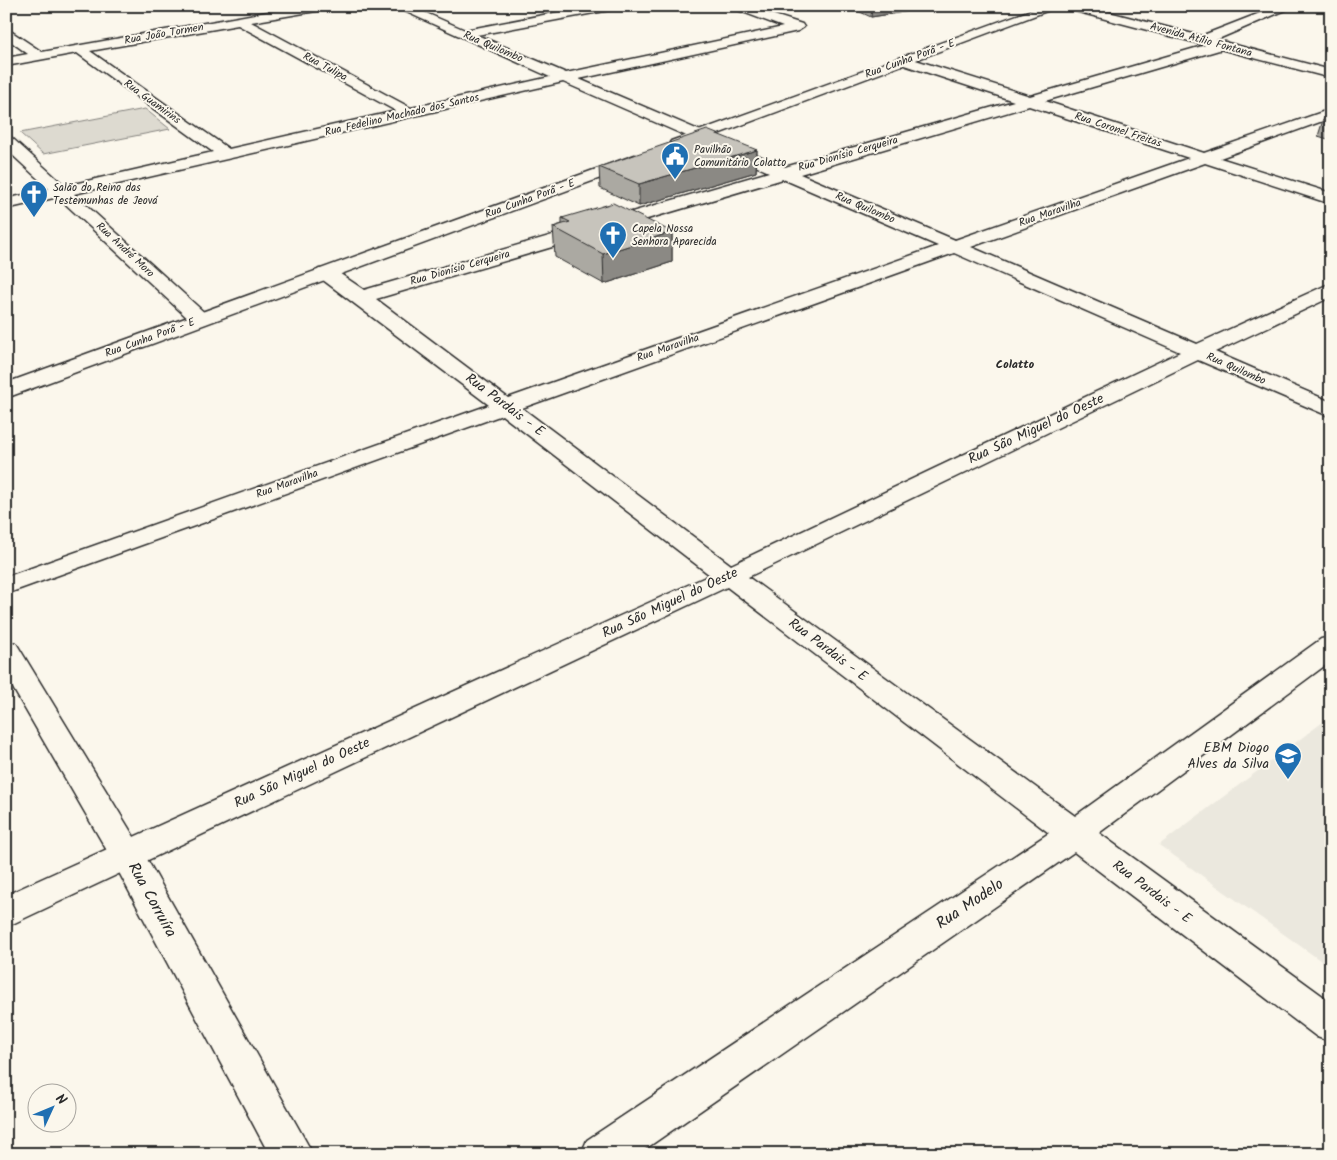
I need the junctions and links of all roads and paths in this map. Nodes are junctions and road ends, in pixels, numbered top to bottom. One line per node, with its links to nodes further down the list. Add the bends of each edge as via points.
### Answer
1 (322, 6): 9 (street, Rua João Tormen)
2 (399, 6): 11 (street, Rua Quilombo)
3 (610, 6): 11 (street)
4 (733, 6): 19 (street, Rua Fedelino Machado dos Santos, via 798,27)
5 (1054, 6): 15 (street, Rua Cunha Porã - E)
6 (1071, 6): 12 (street, Avenida Atílio Fontana)
7 (1092, 6): 12 (street, Avenida Atílio Fontana)
8 (1289, 6): 12 (street, Rua Dionísio Cerqueira)
9 (240, 21): 13 (street, Rua João Tormen); 21 (street, Rua Tulipa)
10 (6, 32): 14 (street)
11 (463, 34): 19 (street, Rua Quilombo)
12 (1216, 41): 17 (street, Avenida Atílio Fontana); 18 (street, Avenida Atílio Fontana); 20 (street, Rua Dionísio Cerqueira)
13 (79, 49): 14 (street, Rua João Tormen); 25 (street, Rua Guamirins)
14 (38, 56): 16 (street, Rua João Tormen)
15 (906, 61): 20 (street, Rua Coronel Freitas); 23 (street, Rua Cunha Porã - E)
16 (6, 62)
17 (1331, 68)
18 (1331, 74)
19 (563, 78): 21 (street, Rua Fedelino Machado dos Santos); 23 (street, Rua Quilombo)
20 (1029, 101): 26 (street, Rua Coronel Freitas); 27 (street, Rua Dionísio Cerqueira)
21 (410, 113): 25 (street, Rua Fedelino Machado dos Santos)
22 (1331, 113): 26 (street, Rua Maravilha)
23 (700, 136): 27 (street, Rua Quilombo); 32 (street, Rua Cunha Porã - E)
24 (6, 140): 28 (street, Rua André Moro)
25 (226, 154): 28 (street, Rua Fedelino Machado dos Santos)
26 (1205, 158): 29 (street, Rua Coronel Freitas); 31 (street, Rua Maravilha)
27 (783, 173): 31 (street, Rua Quilombo); 34 (street, Rua Dionísio Cerqueira)
28 (62, 191): 30 (street, Rua Fedelino Machado dos Santos); 35 (street, Rua André Moro)
29 (1331, 199)
30 (6, 204)
31 (955, 247): 36 (street, Rua Quilombo); 38 (street, Rua Maravilha)
32 (326, 273): 34 (street, Rua Pardais - E); 35 (street, Rua Cunha Porã - E)
33 (1331, 289): 36 (street, Rua São Miguel do Oeste)
34 (360, 297): 38 (street, Rua Pardais - E)
35 (200, 320): 37 (street, Rua Cunha Porã - E)
36 (1199, 352): 39 (street, Rua Quilombo); 40 (street, Rua São Miguel do Oeste)
37 (6, 391)
38 (506, 406): 40 (street, Rua Pardais - E); 41 (street, Rua Maravilha)
39 (1331, 410)
40 (729, 576): 44 (street, Rua Pardais - E); 45 (street, Rua São Miguel do Oeste)
41 (6, 586)
42 (1331, 646): 44 (street, Rua Modelo)
43 (6, 650): 45 (street, Rua Corruíra)
44 (1074, 834): 47 (street, Rua Pardais - E); 49 (street, Rua Modelo)
45 (127, 854): 46 (street, Rua São Miguel do Oeste); 48 (street, Rua Corruíra)
46 (6, 912)
47 (1331, 1025)
48 (292, 1154)
49 (602, 1154)

